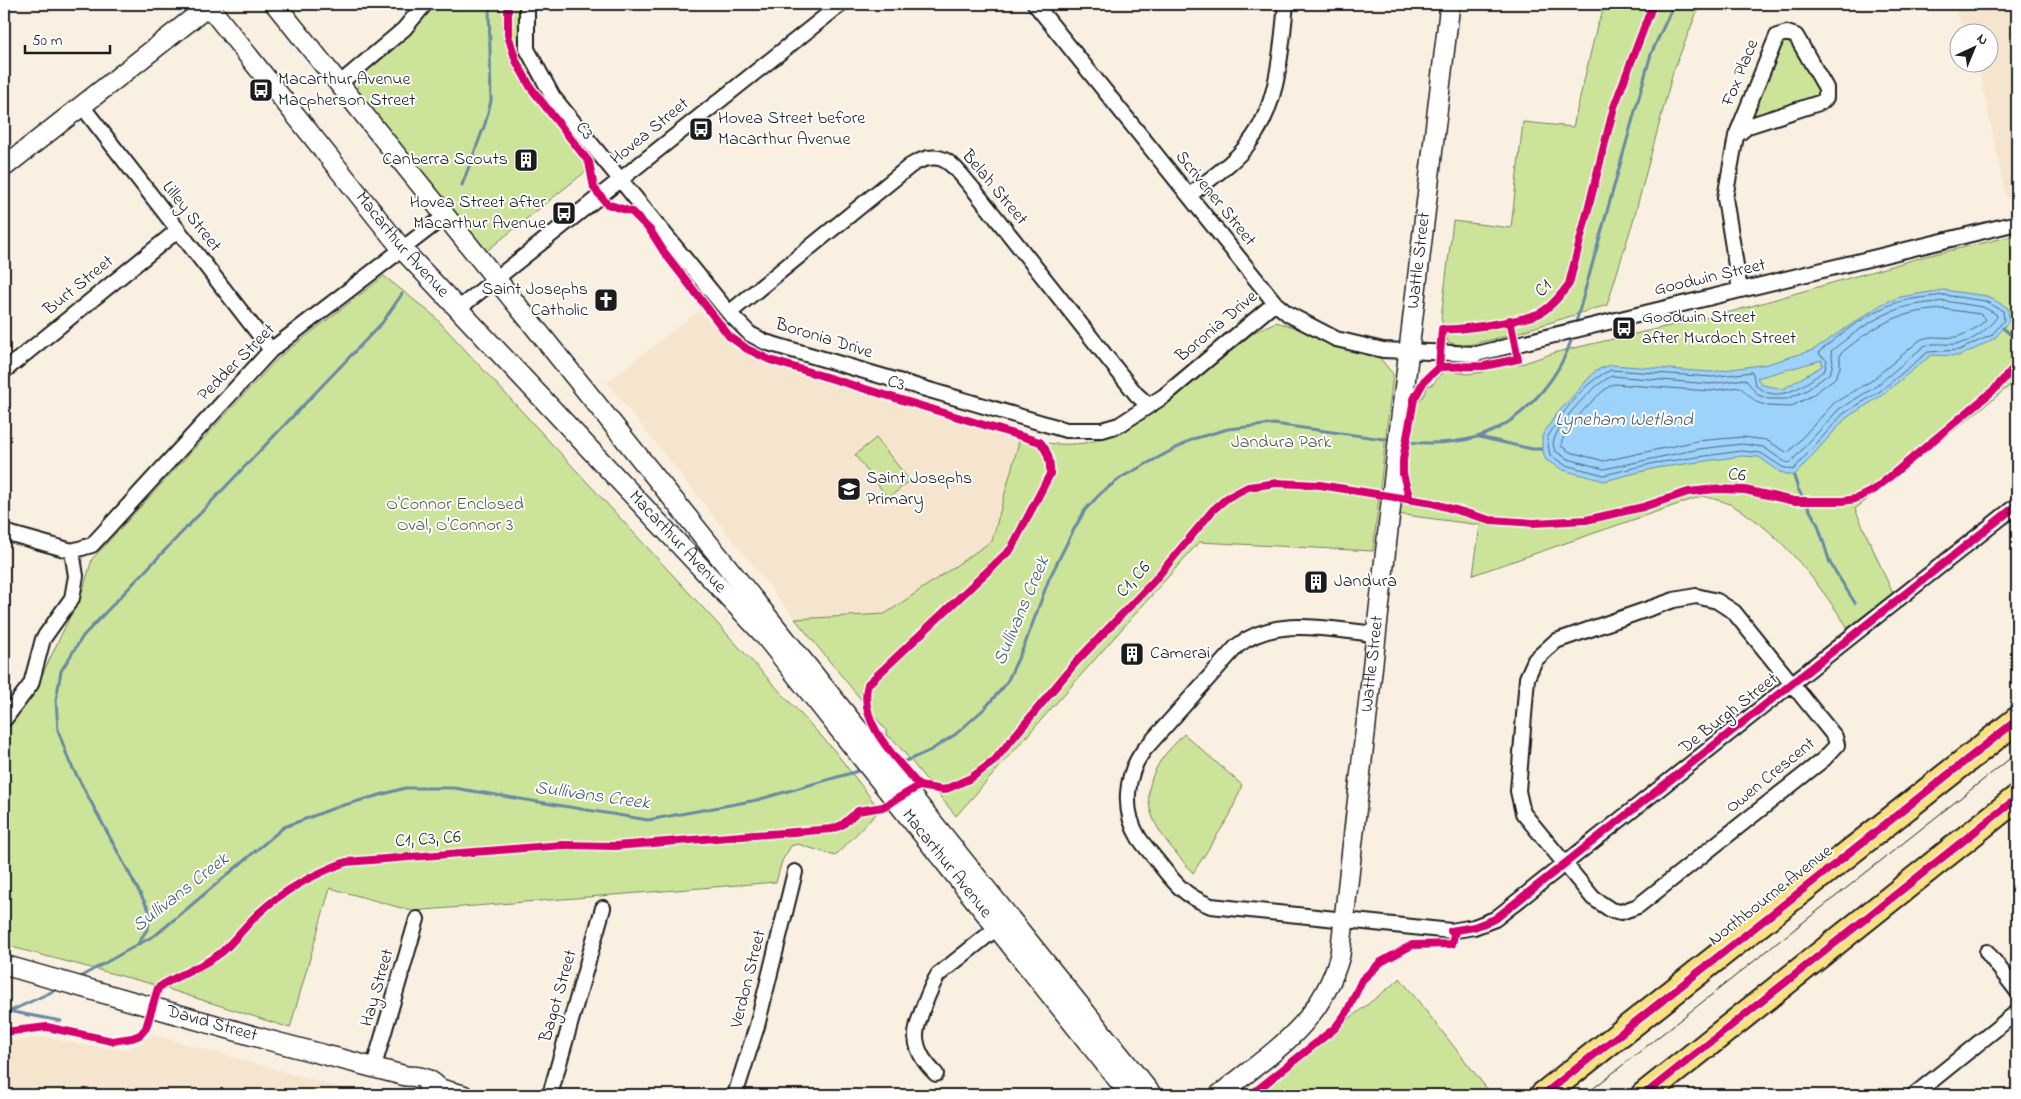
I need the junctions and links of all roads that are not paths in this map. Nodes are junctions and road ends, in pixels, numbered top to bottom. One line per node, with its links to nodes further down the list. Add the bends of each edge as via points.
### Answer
1 (209, 4): 10 (main road); 18 (main road, Macarthur Avenue)
2 (275, 4): 9 (main road, Macarthur Avenue)
3 (425, 4): 9 (street, via 404,29)
4 (527, 4): 13 (street, Boronia Drive, via 527,49 553,97)
5 (841, 4): 13 (street, Hovea Street)
6 (1035, 4): 14 (street, Scrivener Street)
7 (1286, 4): 14 (street, via 1274,85 1262,124 1248,144)
8 (1450, 4): 25 (main road, Wattle Street)
9 (339, 84): 15 (main road, Macarthur Avenue)
10 (82, 106): 12 (main road); 17 (street, Lilley Street)
11 (1736, 136): 11 (street, Fox Place, via 1777,36 1787,33 1796,36 1826,88 1826,98 1748,126); 20 (street, Fox Place, via 1725,198)
12 (4, 167)
13 (621, 180): 19 (street, Hovea Street); 23 (street, Boronia Drive)
14 (1189, 196): 21 (street, Scrivener Street)
15 (445, 216): 18 (street, Pedder Street); 19 (main road, Macarthur Avenue)
16 (2017, 223): 20 (street, Goodwin Street)
17 (178, 230): 24 (street, Lilley Street); 26 (street, Burt Street)
18 (402, 249): 22 (main road, Macarthur Avenue); 24 (street, Pedder Street)
19 (496, 280): 22 (street, Hovea Street); 31 (main road, Macarthur Avenue)
20 (1740, 290): 25 (street, Goodwin Street, via 1476,354)
21 (1275, 303): 25 (street, Scrivener Street, via 1288,314 1336,339 1383,350); 27 (street, Boronia Drive)
22 (458, 309): 31 (main road, Macarthur Avenue)
23 (729, 313): 27 (street, Boronia Drive, via 750,334 765,342 1066,430 1110,428); 27 (street, Belah Street, via 910,166 926,157 936,156 953,166)
24 (271, 350): 30 (street, Pedder Street, via 92,545)
25 (1410, 352): 32 (main road, Wattle Street)
26 (4, 371)
27 (1148, 406)
28 (2017, 505): 33 (street, De Burgh Street)
29 (4, 532): 30 (street)
30 (72, 551): 34 (street, via 76,576 72,598 43,639 31,684)
31 (770, 630): 42 (main road, Macarthur Avenue)
32 (1376, 634): 41 (main road, Wattle Street); 41 (street, De Burgh Street, via 1275,627 1247,638 1144,750 1129,777 1130,812 1138,837 1178,887 1196,900 1212,906)
33 (1792, 684): 37 (street, De Burgh Street); 37 (street, Owen Crescent, via 1835,737 1837,744 1824,759 1629,910 1611,910 1601,904); 37 (street, Owen Crescent, via 1734,612 1717,601 1696,596 1674,600 1549,646 1535,660 1527,678 1518,792 1523,814)
34 (4, 720)
35 (2017, 720): 55 (highway, Northbourne Avenue)
36 (2017, 798): 56 (highway)
37 (1565, 864): 41 (street, De Burgh Street, via 1495,919 1474,927 1451,931)
38 (795, 872): 52 (street, Verdon Street, via 758,1026)
39 (603, 908): 51 (street, Bagot Street)
40 (417, 919): 47 (street, Hay Street)
41 (1344, 920): 49 (main road, Wattle Street, via 1334,979 1309,1020)
42 (1004, 922): 48 (street, via 938,975 931,986 916,1037 923,1061); 53 (main road, Macarthur Avenue); 54 (main road, Macarthur Avenue)
43 (1987, 952): 45 (street)
44 (4, 964): 47 (main road, David Street, via 268,1040)
45 (2017, 991)
46 (2017, 1012): 57 (street)
47 (374, 1066): 50 (main road, David Street, via 406,1076 421,1076 440,1089)
48 (936, 1074)
49 (1224, 1092)
50 (462, 1095)
51 (550, 1095)
52 (735, 1095)
53 (1130, 1095)
54 (1152, 1095)
55 (1543, 1095)
56 (1644, 1095)
57 (1916, 1095)

